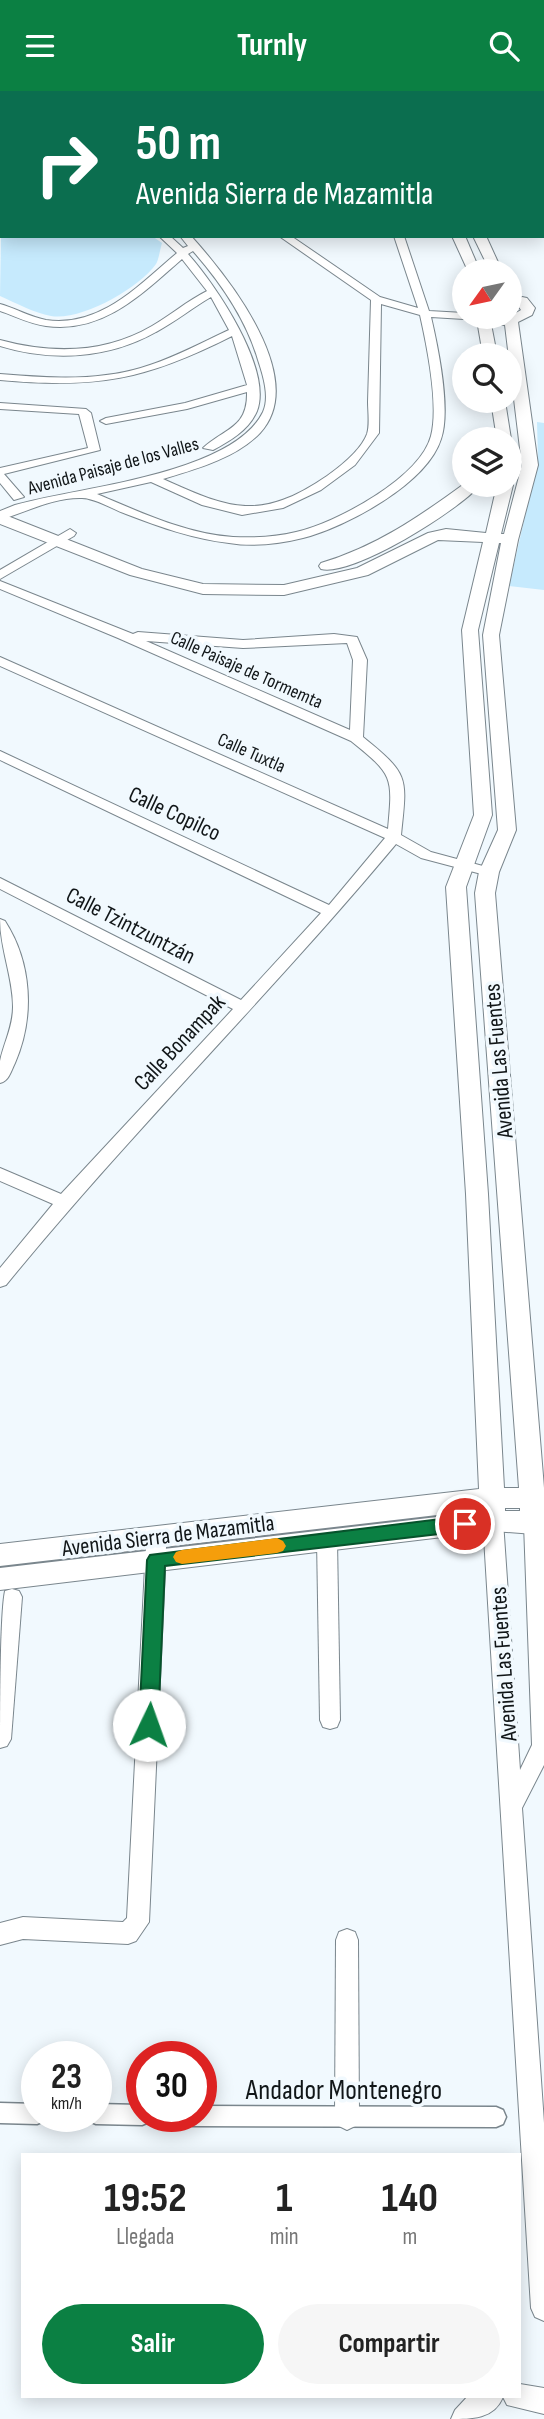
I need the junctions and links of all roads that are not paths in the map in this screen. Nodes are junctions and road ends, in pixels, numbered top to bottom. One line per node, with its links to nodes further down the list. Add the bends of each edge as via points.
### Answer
1 (166, 238): 8 (street, Avenida Paisaje de los Valles)
2 (187, 238): 7 (street, Avenida Paisaje de los Valles)
3 (287, 238): 12 (street)
4 (400, 238): 17 (street)
5 (459, 238): 9 (street)
6 (480, 238): 10 (street)
7 (194, 247): 8 (street); 28 (street, Avenida Paisaje de los Valles, via 225,283 252,327 265,361 272,400 268,414 238,445)
8 (181, 254): 11 (street, Avenida Paisaje de los Valles); 15 (street, via 125,303 93,319 46,323)
9 (469, 259)
10 (490, 259)
11 (213, 292): 22 (street, Avenida Paisaje de los Valles); 23 (street, via 150,332 116,345 66,353)
12 (376, 299): 17 (street); 30 (street, via 373,433 351,463 291,500 244,511 207,502)
13 (522, 300): 14 (street)
14 (544, 305)
15 (0, 307)
16 (452, 307): 17 (street)
17 (426, 311): 18 (street); 31 (street, via 437,380 436,439 413,471 353,515 302,535 272,541 227,541 163,525)
18 (452, 314)
19 (544, 318): 20 (street)
20 (522, 319)
21 (516, 329): 36 (street, Avenida Las Fuentes, via 530,465)
22 (236, 330): 24 (street, via 169,363 117,377 78,381); 25 (street, Avenida Paisaje de los Valles)
23 (0, 343)
24 (0, 377)
25 (252, 387): 27 (street, via 175,409); 28 (street, Avenida Paisaje de los Valles, via 253,404 242,425)
26 (0, 406): 29 (street, via 82,411 94,450)
27 (106, 421)
28 (184, 463): 30 (street, Avenida Paisaje de los Valles); 34 (street, Avenida Paisaje de los Valles)
29 (0, 474): 34 (street)
30 (150, 477): 31 (street, Avenida Paisaje de los Valles)
31 (83, 493): 34 (street, Avenida Paisaje de los Valles)
32 (456, 497): 35 (street, via 409,533 347,562 285,576 229,578 153,564)
33 (504, 497): 36 (street, Avenida Las Fuentes)
34 (5, 508): 35 (street)
35 (63, 537): 36 (street, via 136,572 204,589 284,590 362,572 434,536); 37 (street)
36 (500, 539): 44 (street, Avenida Las Fuentes, via 470,630 483,815 479,835); 45 (street, Avenida Las Fuentes, via 491,635 507,830)
37 (0, 575)
38 (0, 586): 39 (street, Calle Paisaje de Tormemta)
39 (123, 635): 41 (street, Calle Paisaje de Tormemta); 41 (street, Calle Paisaje de Tormemta, via 223,644 334,636 352,640 360,660)
40 (0, 661): 43 (street, Calle Tuxtla)
41 (356, 738): 43 (street, Calle Paisaje de Tormemta, via 388,764 399,787)
42 (0, 755): 47 (street, Calle Copilco)
43 (394, 837): 44 (street, Calle Tuxtla, via 426,855); 47 (street, Calle Bonampak)
44 (463, 865): 45 (street, Calle Tuxtla); 54 (street, Avenida Las Fuentes, via 456,887)
45 (489, 872): 55 (street, Avenida Las Fuentes, via 485,893)
46 (0, 883): 49 (street, Calle Tzintzuntzán)
47 (331, 912): 49 (street, Calle Bonampak)
48 (0, 924): 50 (street, via 7,935 22,1015)
49 (242, 1007): 52 (street, Calle Bonampak)
50 (0, 1078)
51 (0, 1174): 52 (street)
52 (64, 1202): 53 (street, Calle Bonampak)
53 (0, 1280)
54 (492, 1509): 55 (street, Avenida Sierra de Mazamitla); 56 (street, Avenida Sierra de Mazamitla); 57 (street, Avenida Sierra de Mazamitla); 62 (street, Avenida Las Fuentes)
55 (539, 1511): 62 (street, Avenida Las Fuentes, via 543,1745)
56 (327, 1540): 57 (street, Avenida Sierra de Mazamitla); 60 (street)
57 (156, 1548): 58 (street, Avenida Sierra de Mazamitla); 59 (street, Avenida Sierra de Mazamitla); 63 (street, via 138,1922 128,1933 23,1929)
58 (0, 1555)
59 (6, 1588): 61 (street)
60 (330, 1720)
61 (0, 1739)
62 (513, 1805): 70 (street, Avenida Las Fuentes)
63 (0, 1934)
64 (347, 1940): 69 (street)
65 (0, 2113): 66 (street)
66 (21, 2114)
67 (217, 2116): 69 (street, Andador Montenegro)
68 (496, 2117): 69 (street, Andador Montenegro)
69 (347, 2118)
70 (544, 2308)
71 (521, 2397): 73 (street)
72 (488, 2398): 74 (street)
73 (544, 2401)
74 (464, 2419)

